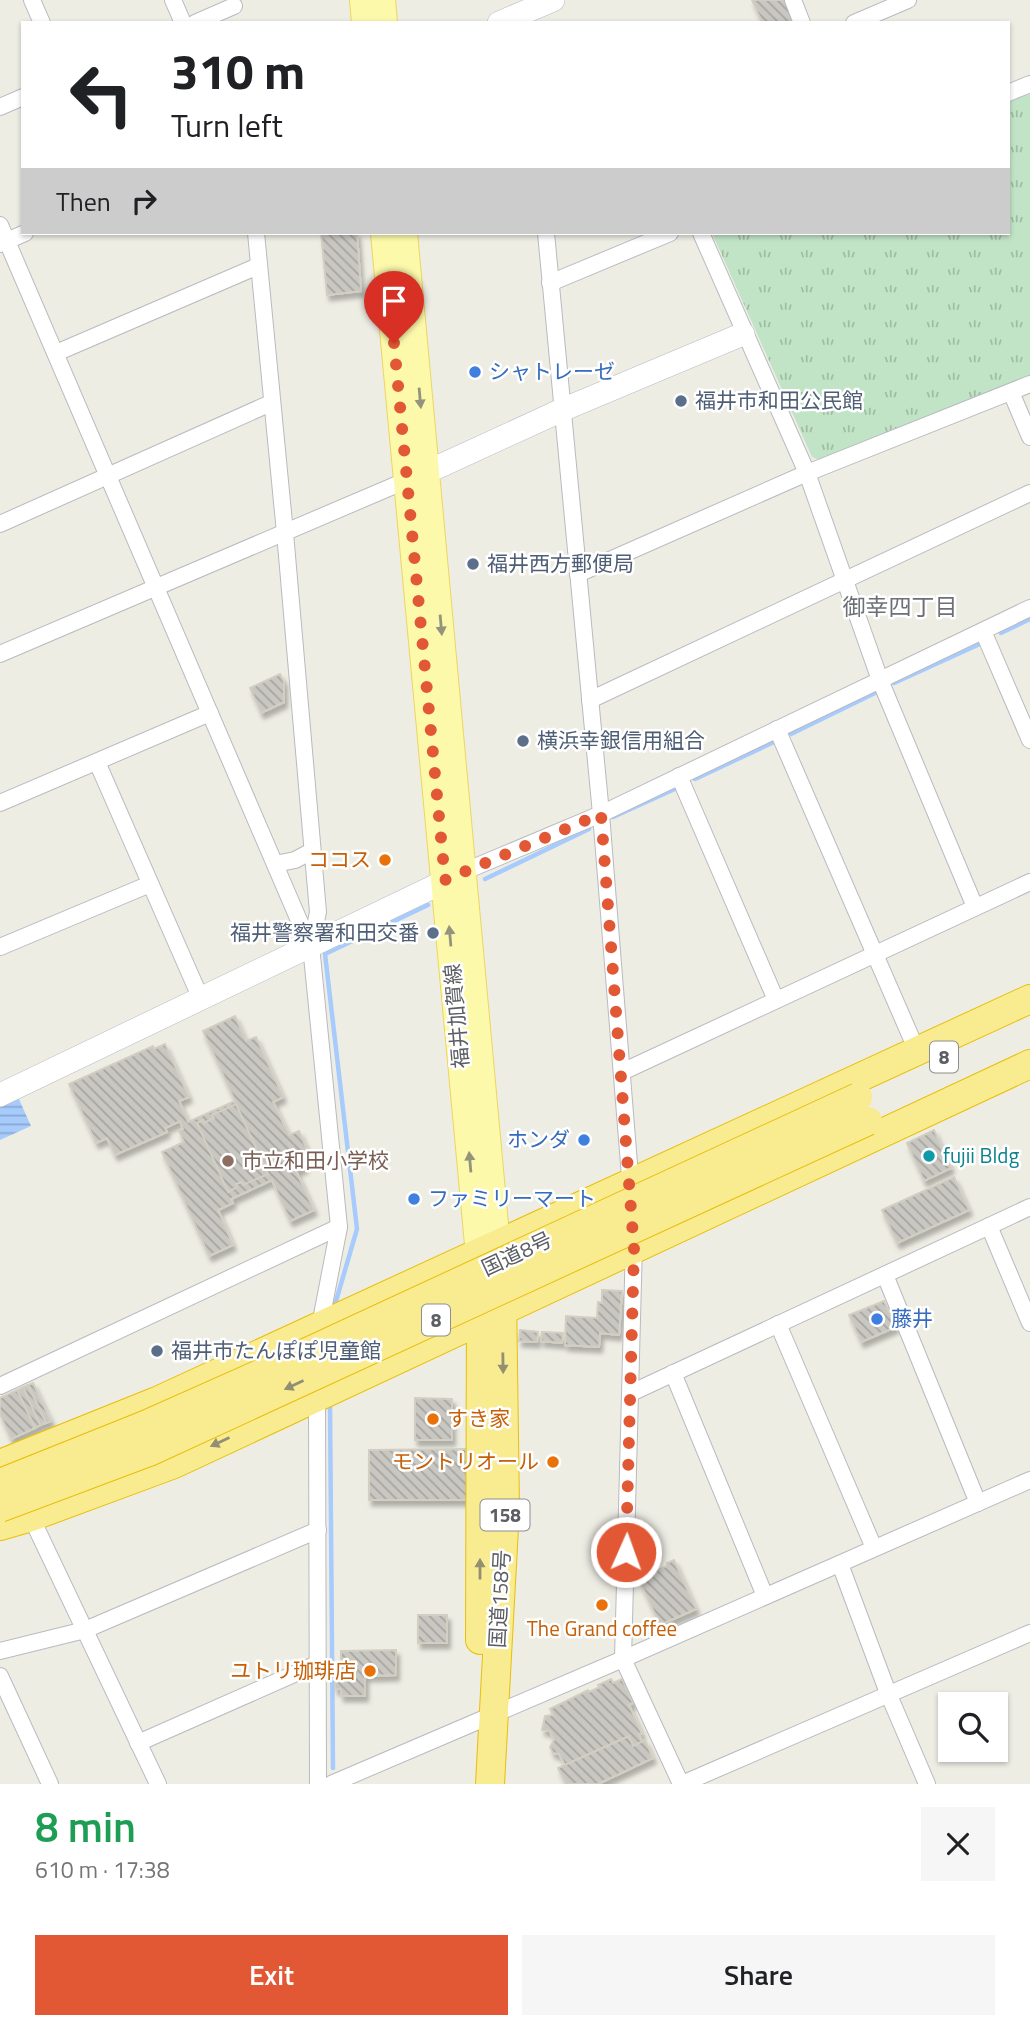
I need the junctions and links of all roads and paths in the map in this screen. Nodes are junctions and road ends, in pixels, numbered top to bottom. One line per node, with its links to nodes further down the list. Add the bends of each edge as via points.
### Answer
1 (32, 0): 10 (street)
2 (173, 0): 11 (street)
3 (362, 0): 14 (main road)
4 (383, 0): 15 (main road)
5 (553, 0): 9 (street)
6 (793, 0): 17 (street)
7 (908, 0): 18 (street)
8 (234, 3): 12 (street); 13 (street)
9 (525, 11): 16 (street)
10 (41, 21)
11 (182, 21)
12 (199, 21)
13 (236, 21)
14 (364, 21)
15 (385, 21)
16 (503, 21)
17 (801, 21)
18 (859, 21)
19 (1030, 84): 20 (street)
20 (1010, 92)
21 (21, 98): 22 (street)
22 (0, 107)
23 (0, 225): 31 (street)
24 (21, 234): 31 (street)
25 (256, 235): 32 (street)
26 (383, 235): 43 (main road, 福井加賀線)
27 (405, 235): 43 (main road, 福井加賀線, one-way to 43)
28 (546, 235): 33 (street)
29 (665, 235): 33 (street)
30 (702, 235): 34 (street)
31 (4, 242): 35 (street)
32 (258, 266): 35 (street); 38 (street)
33 (550, 283): 39 (street)
34 (743, 334): 39 (street); 41 (street)
35 (55, 353): 42 (street)
36 (1030, 384): 37 (street)
37 (1011, 392): 40 (street); 41 (street)
38 (271, 403): 42 (street); 46 (street)
39 (562, 410): 43 (street); 47 (street)
40 (1030, 437)
41 (807, 473): 47 (street); 48 (street)
42 (108, 475): 45 (street); 49 (street)
43 (417, 476): 46 (street); 64 (main road, 福井加賀線)
44 (1030, 493): 48 (street)
45 (0, 524)
46 (285, 533): 49 (street); 62 (street)
47 (578, 574): 54 (street)
48 (845, 581): 53 (street); 54 (street)
49 (156, 587): 52 (street); 55 (street)
50 (1030, 608): 51 (street)
51 (983, 631): 53 (street); 57 (street)
52 (0, 654)
53 (880, 680): 56 (street); 67 (street)
54 (590, 700): 61 (street)
55 (210, 713): 58 (street); 63 (street)
56 (777, 729): 59 (street); 70 (street)
57 (1030, 740)
58 (97, 762): 60 (street); 66 (street)
59 (679, 776): 61 (street); 73 (street)
60 (0, 803)
61 (601, 814): 64 (street); 78 (street)
62 (312, 851): 63 (street); 68 (street, via 318,912)
63 (275, 864): 68 (street)
64 (454, 876): 68 (street); 86 (main road, 福井加賀線)
65 (1030, 882): 67 (street)
66 (150, 884): 69 (street); 71 (street)
67 (975, 907): 70 (street)
68 (311, 946): 71 (street); 84 (street)
69 (0, 947)
70 (875, 954): 73 (street); 76 (street)
71 (201, 999): 79 (street)
72 (1030, 999): 76 (highway)
73 (776, 1000): 78 (street)
74 (1030, 1016): 80 (highway, 国道8号 / 8)
75 (1030, 1045): 80 (highway, 国道8号 / 8)
76 (917, 1051): 81 (highway)
77 (1030, 1064): 85 (highway)
78 (622, 1072): 81 (street)
79 (0, 1095)
80 (863, 1109): 96 (highway, 国道8号 / 8, bridge, via 28,1474); 99 (highway, 国道8号 / 8, one-way to 99, bridge, via 162,1446)
81 (630, 1182): 85 (street); 86 (highway)
82 (1030, 1207): 83 (street)
83 (989, 1226): 87 (street); 91 (street)
84 (339, 1227): 89 (street, via 322,1315); 93 (street)
85 (634, 1249): 88 (highway); 94 (street)
86 (488, 1250): 88 (highway, 国道158号 / 158); 89 (highway)
87 (884, 1275): 90 (street); 98 (street)
88 (492, 1315): 95 (highway); 113 (highway, 国道158号 / 158, via 505,1509)
89 (325, 1324): 96 (highway, via 157,1401)
90 (778, 1324): 92 (street); 103 (street)
91 (1030, 1324)
92 (673, 1373): 94 (street); 105 (street)
93 (0, 1386)
94 (631, 1392): 109 (street)
95 (317, 1396): 100 (highway, one-way to 100, via 174,1464); 102 (street)
96 (1, 1464)
97 (1030, 1480): 98 (street)
98 (978, 1503): 103 (street)
99 (0, 1508)
100 (31, 1517): 101 (highway); 106 (street)
101 (0, 1526)
102 (318, 1530): 106 (street); 110 (street)
103 (874, 1548): 104 (street)
104 (840, 1564): 105 (street); 112 (street)
105 (765, 1596): 109 (street)
106 (85, 1630): 108 (street); 114 (street)
107 (1030, 1633): 112 (street)
108 (0, 1651)
109 (623, 1659): 113 (street); 121 (street)
110 (319, 1663): 114 (street); 117 (street)
111 (0, 1676): 115 (street)
112 (888, 1693): 121 (street); 122 (street)
113 (486, 1717): 118 (street); 119 (highway, 国道158号 / 158); 120 (highway, 国道158号 / 158)
114 (138, 1742): 116 (street)
115 (50, 1784)
116 (158, 1784)
117 (318, 1784)
118 (331, 1784)
119 (472, 1784)
120 (490, 1784)
121 (681, 1784)
122 (927, 1784)

